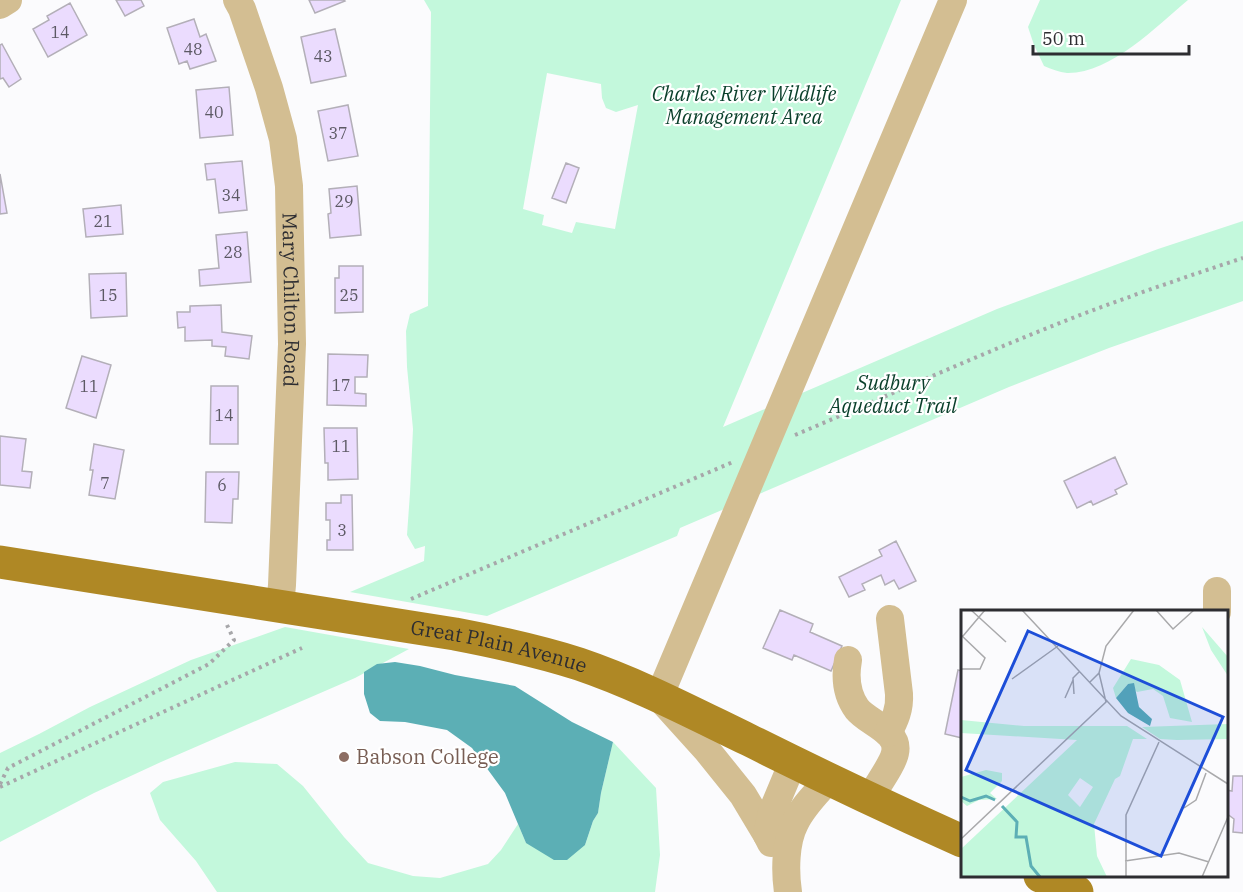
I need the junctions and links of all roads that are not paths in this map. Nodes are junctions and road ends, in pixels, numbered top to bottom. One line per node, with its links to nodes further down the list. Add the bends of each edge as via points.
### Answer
1 (8, 0): 4 (street)
2 (237, 0): 6 (street, Mary Chilton Road, via 269,88 283,139 289,186 292,344)
3 (953, 0): 9 (street)
4 (0, 5)
5 (0, 562): 6 (main road, Great Plain Avenue)
6 (280, 606): 9 (main road, Great Plain Avenue, via 518,647 578,664)
7 (890, 619): 10 (street, via 900,704)
8 (848, 660): 10 (street, via 846,683 853,702 864,716)
9 (659, 697): 11 (main road, Great Plain Avenue); 14 (street, via 743,795)
10 (888, 733): 13 (street, via 896,751)
11 (793, 762): 12 (main road, Great Plain Avenue); 14 (street, via 772,812)
12 (829, 779): 13 (main road, Great Plain Avenue); 16 (street, via 794,825)
13 (870, 798): 15 (main road, Great Plain Avenue)
14 (767, 835): 16 (street)
15 (961, 840)
16 (787, 882)

